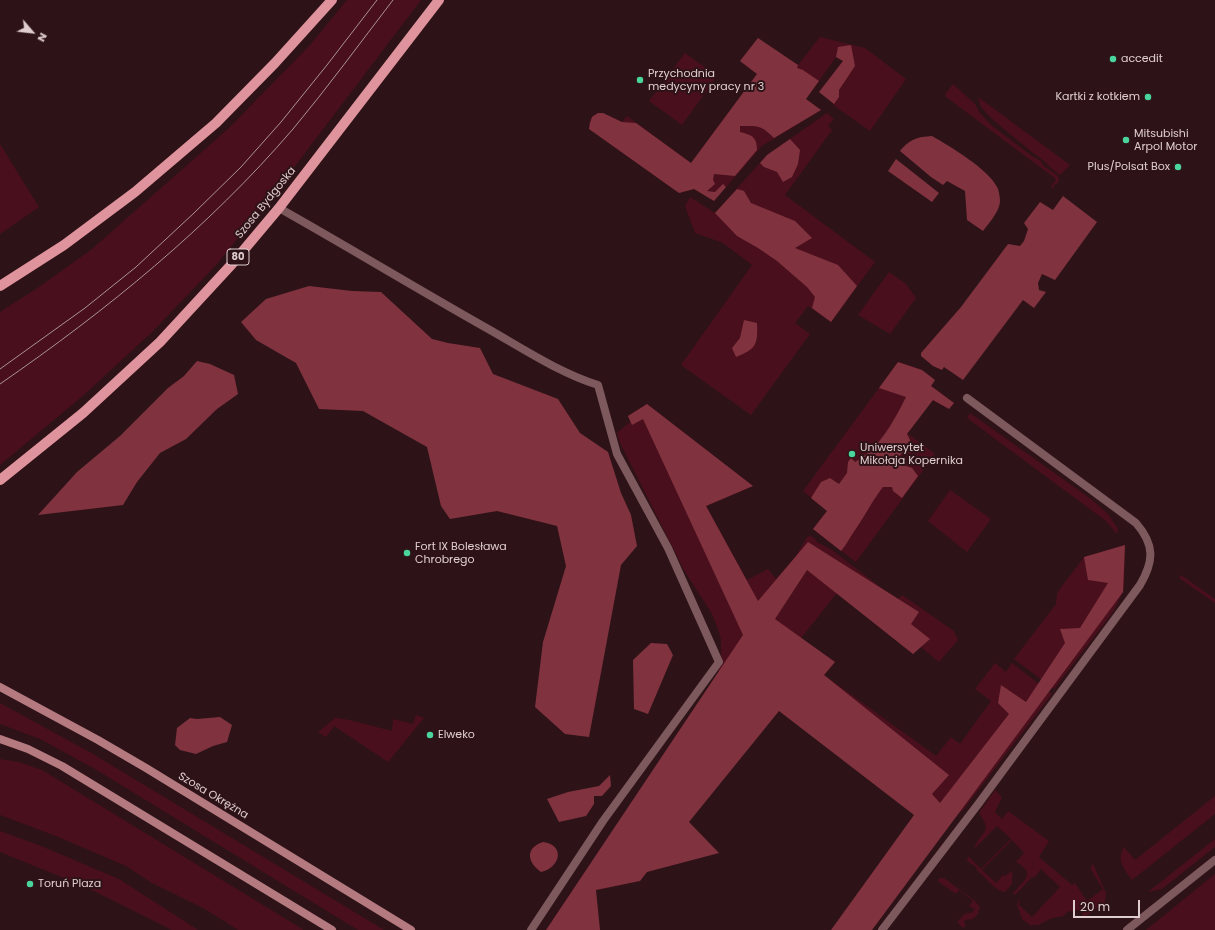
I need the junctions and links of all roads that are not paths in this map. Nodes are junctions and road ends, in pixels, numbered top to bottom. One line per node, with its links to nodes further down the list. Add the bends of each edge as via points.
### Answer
1 (332, 0): 4 (main road, via 216,123 135,192 64,245)
2 (439, 0): 3 (main road, Szosa Bydgoska / 80)
3 (279, 208): 6 (main road, Szosa Bydgoska / 80, via 232,264 160,342 83,414); 12 (street, via 565,372 598,385 617,454 668,548 720,662 603,820)
4 (0, 286)
5 (967, 398): 13 (street, via 1136,523 1150,547 1148,567 1140,585)
6 (0, 480)
7 (0, 687): 11 (street, Szosa Okrężna, via 146,768)
8 (0, 739): 10 (street, via 45,757 80,776)
9 (1215, 860): 14 (street)
10 (332, 930)
11 (412, 930)
12 (532, 930)
13 (882, 930)
14 (1127, 930)

